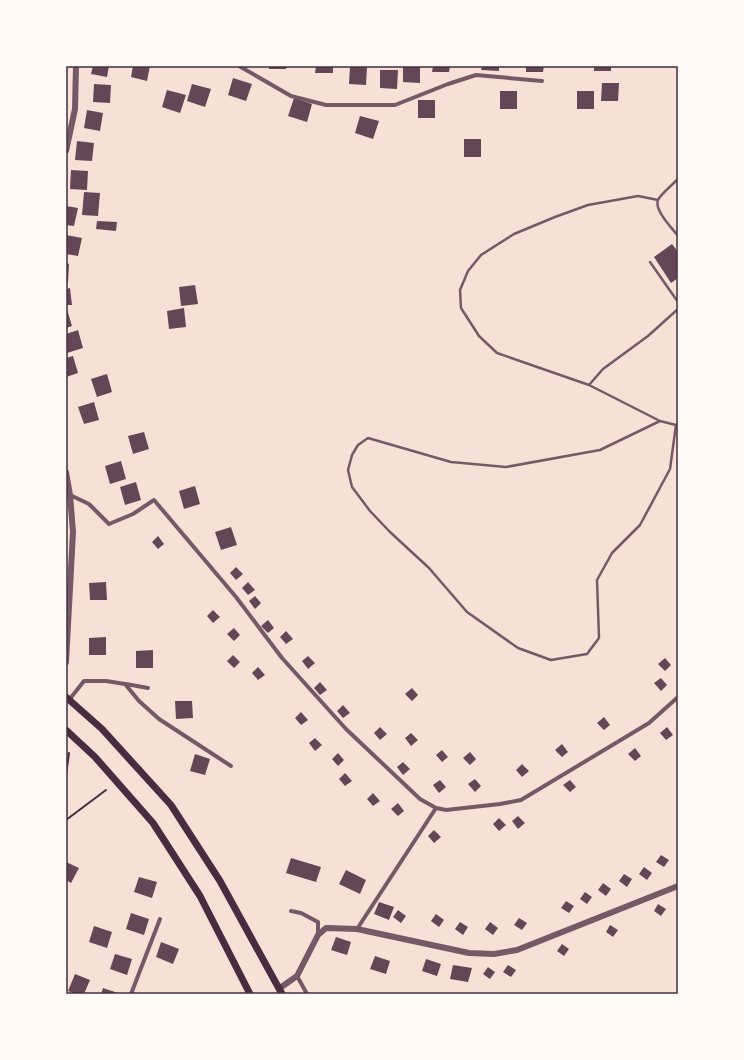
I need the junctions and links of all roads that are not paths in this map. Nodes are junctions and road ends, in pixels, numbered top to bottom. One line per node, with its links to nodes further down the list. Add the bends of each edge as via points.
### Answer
1 (76, 66): 4 (street, via 75,109)
2 (239, 66): 3 (street, via 291,96 326,105 396,105 476,75)
3 (542, 81)
4 (66, 151)
5 (678, 179): 6 (lane)
6 (658, 200): 7 (lane, via 657,207 660,213); 11 (lane, via 638,196 588,205 514,234 481,255 468,271 460,290 461,308 479,336 496,353)
7 (678, 236)
8 (650, 262): 9 (lane)
9 (678, 302)
10 (678, 309): 11 (lane, via 648,336 603,369)
11 (589, 385): 12 (lane)
12 (660, 421): 13 (lane); 13 (lane, via 600,450 506,467 451,462 368,438 358,445 348,470 352,487 370,511 429,568 467,612 518,648 552,660 587,654 599,638 597,580 612,553 640,524 670,469)
13 (677, 424)
14 (66, 472): 15 (street)
15 (70, 495): 16 (street, via 73,532); 24 (street, via 89,504 109,524 133,514 154,500 236,597 282,658 346,729 420,799)
16 (66, 651): 17 (street)
17 (66, 662)
18 (125, 684): 19 (street); 21 (street, via 106,681 84,682); 23 (street, via 159,719)
19 (148, 688)
20 (678, 697): 24 (street, via 649,723 520,800 446,810)
21 (68, 698): 31 (main road, via 102,729 171,805 220,881)
22 (66, 730): 33 (main road, via 95,757 153,823 200,896)
23 (231, 766)
24 (436, 808): 28 (street)
25 (678, 886): 28 (street, via 517,950 494,954 469,953)
26 (291, 911): 29 (street, via 318,922)
27 (160, 919): 32 (street)
28 (357, 929): 29 (street, via 326,928)
29 (318, 935): 30 (street)
30 (298, 976): 31 (street); 34 (street)
31 (281, 991)
32 (131, 994)
33 (250, 994)
34 (307, 994)

